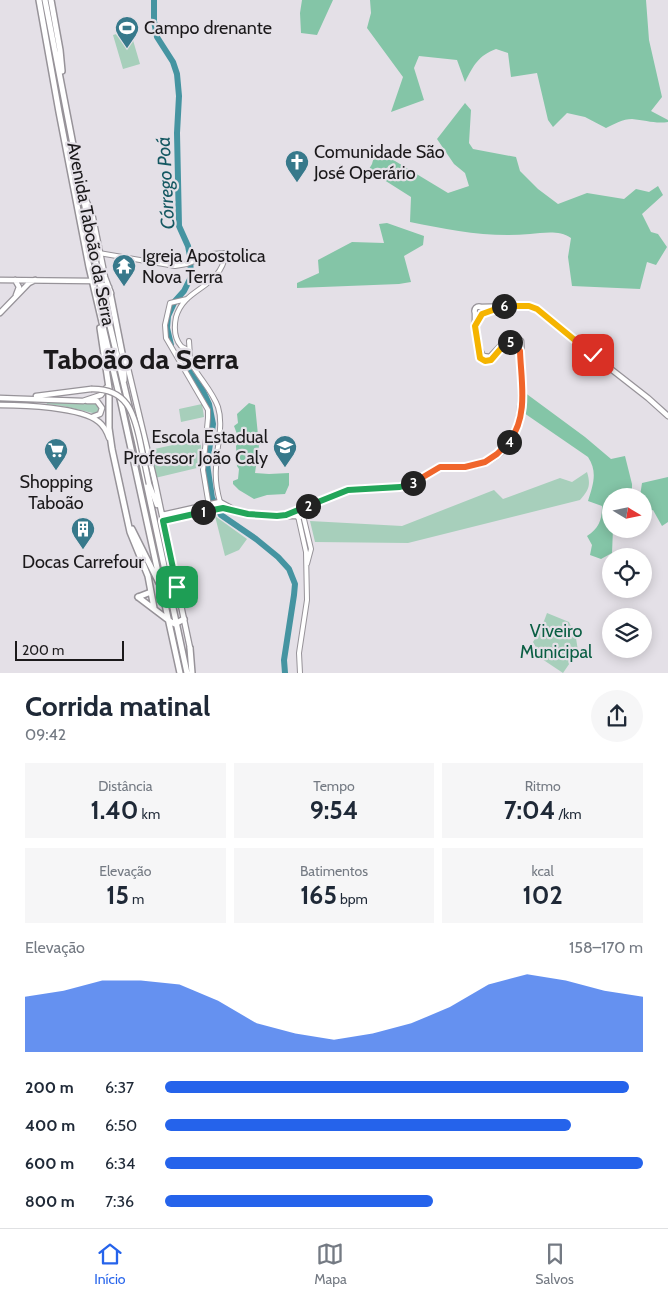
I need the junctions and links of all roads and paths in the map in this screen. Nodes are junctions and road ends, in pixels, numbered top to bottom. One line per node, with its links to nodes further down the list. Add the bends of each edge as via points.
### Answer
1 (39, 0): 11 (highway, Avenida Taboão da Serra)
2 (46, 0): 4 (highway, Avenida Taboão da Serra)
3 (51, 0): 4 (highway, via 60,50)
4 (63, 94): 5 (highway, Avenida Taboão da Serra)
5 (83, 194): 6 (main road, via 92,213); 12 (highway, Avenida Taboão da Serra)
6 (99, 253): 13 (main road); 16 (street, via 175,266 226,253 216,277)
7 (36, 279): 10 (main road); 11 (main road); 14 (main road)
8 (0, 280): 9 (main road)
9 (15, 280): 10 (main road); 15 (main road, via 19,288)
10 (21, 280): 14 (main road)
11 (93, 282): 12 (main road); 22 (highway, Avenida Taboão da Serra)
12 (100, 284): 13 (main road); 29 (highway, Avenida Taboão da Serra)
13 (109, 289): 29 (highway, via 124,363); 40 (main road, via 115,303)
14 (22, 291): 15 (main road)
15 (16, 296): 19 (main road)
16 (185, 299): 27 (street, via 178,311 175,329 178,341 187,350); 38 (street, via 172,303 165,325 166,338 208,410 203,470)
17 (500, 306): 18 (main road); 21 (main road); 34 (main road, via 529,306 542,312)
18 (480, 307): 20 (main road); 21 (main road)
19 (0, 313)
20 (475, 313): 21 (main road); 23 (main road)
21 (482, 314): 23 (main road)
22 (101, 319): 28 (highway); 45 (highway, Avenida Taboão da Serra)
23 (475, 326): 25 (main road)
24 (189, 341): 27 (street)
25 (478, 346): 26 (main road, via 480,358 485,361 491,360 505,344 511,342); 26 (main road, via 483,356 490,357 508,338 516,337 520,341)
26 (520, 351): 39 (main road, via 521,416 514,435 503,449 485,462 465,467 440,467 410,485 356,489 318,502)
27 (191, 361): 37 (street, via 218,407 220,425 216,469)
28 (107, 380): 32 (main road, via 102,393); 36 (highway)
29 (124, 388): 50 (highway, Avenida Taboão da Serra)
30 (0, 398): 31 (main road)
31 (25, 398): 32 (main road); 40 (main road, bridge, via 92,389 115,394 130,407 149,484)
32 (83, 401): 35 (main road, via 101,404 100,414)
33 (0, 405): 35 (main road, via 35,406)
34 (668, 416)
35 (91, 417): 36 (main road, via 104,426)
36 (112, 448): 41 (highway)
37 (220, 506): 38 (main road); 39 (main road, via 254,515)
38 (210, 507): 40 (main road)
39 (300, 513): 42 (street); 43 (street)
40 (162, 516): 49 (main road)
41 (127, 519): 45 (highway); 46 (highway)
42 (306, 549): 43 (street); 44 (street)
43 (311, 551): 44 (street)
44 (306, 566): 55 (street, via 308,600 299,654)
45 (161, 586): 48 (highway, Avenida Taboão da Serra)
46 (151, 592): 47 (highway); 47 (highway, via 138,597)
47 (154, 608): 48 (highway)
48 (168, 620): 50 (highway); 52 (highway, Avenida Taboão da Serra)
49 (184, 620): 50 (highway); 51 (main road)
50 (176, 624): 53 (highway, Avenida Taboão da Serra)
51 (190, 648): 54 (highway)
52 (180, 673)
53 (187, 673)
54 (192, 673)
55 (300, 673)

